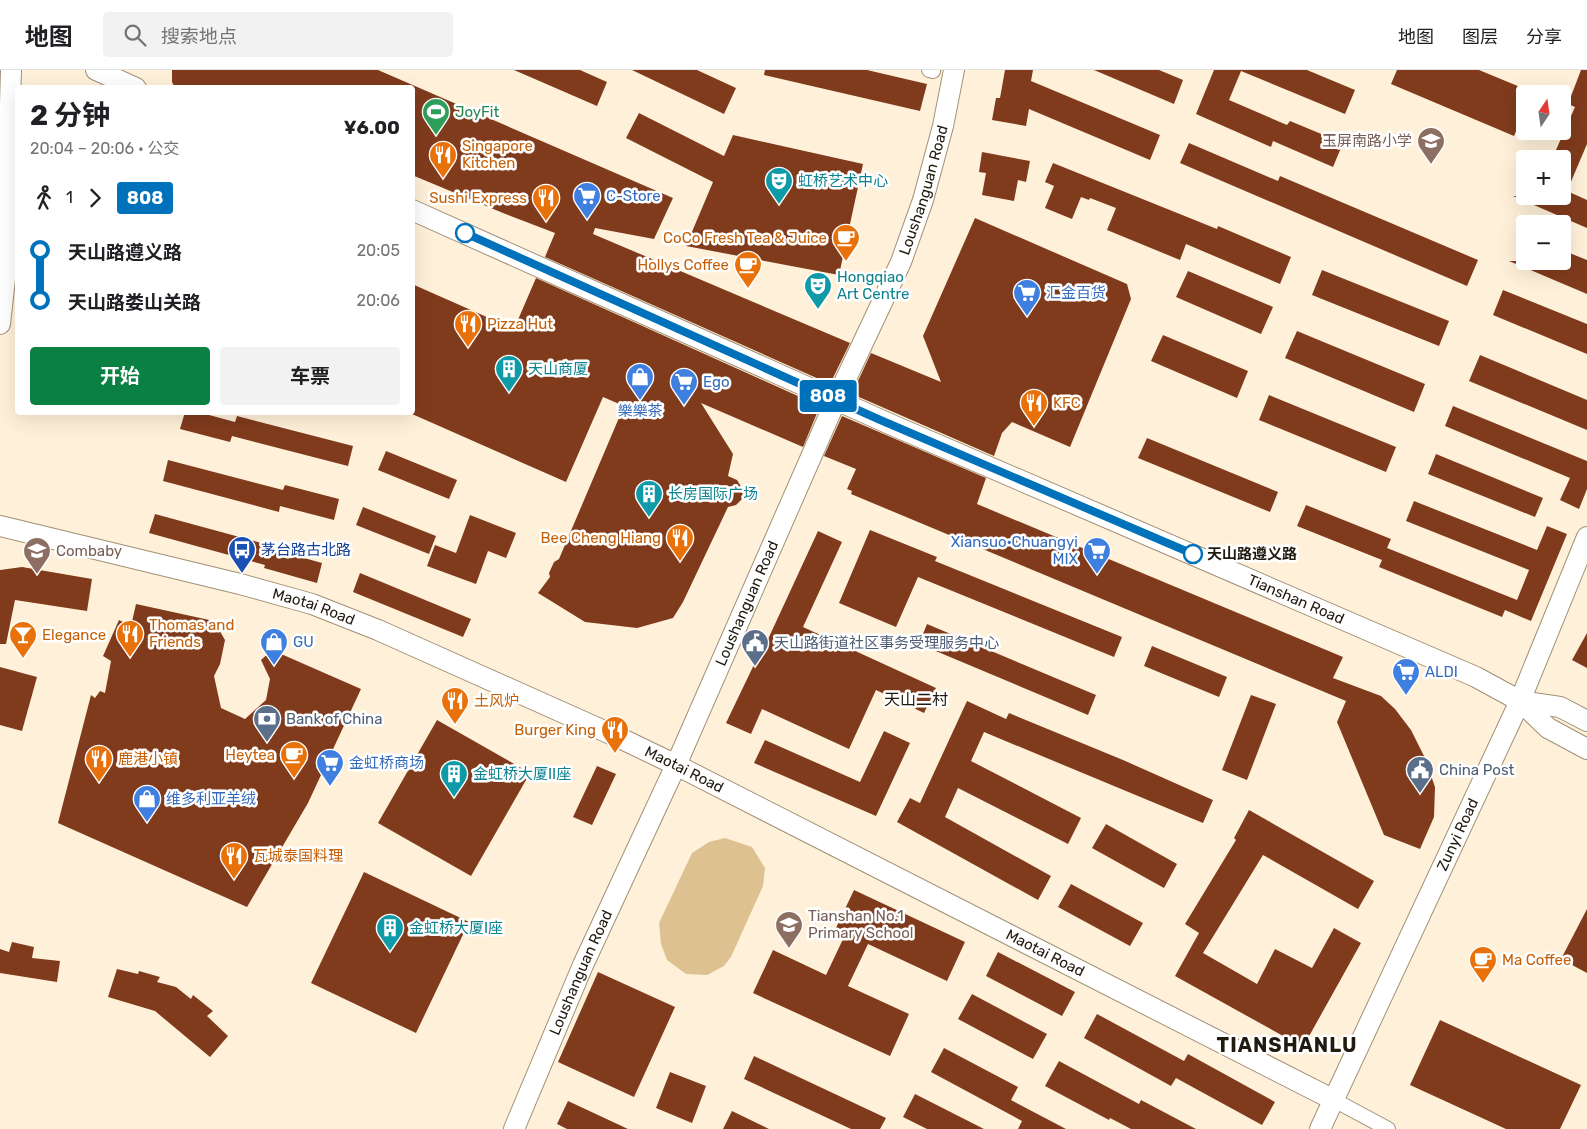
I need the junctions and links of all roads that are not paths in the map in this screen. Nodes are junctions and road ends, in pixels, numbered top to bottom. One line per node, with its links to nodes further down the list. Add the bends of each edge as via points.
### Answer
1 (10, 70): 6 (street, via 5,279)
2 (96, 70): 4 (street)
3 (954, 70): 7 (street, Loushanguan Road, via 924,200 901,262)
4 (129, 85)
5 (415, 211): 7 (street, Tianshan Road)
6 (0, 324)
7 (836, 400): 10 (street, Tianshan Road, via 1476,677); 13 (street, Loushanguan Road)
8 (0, 526): 13 (street, Maotai Road, via 312,604 378,630)
9 (1587, 537): 10 (street, Zunyi Road)
10 (1520, 701): 11 (street, Tianshan Road, via 1560,707); 12 (street, Tianshan Road, via 1548,728); 14 (street, Zunyi Road)
11 (1587, 721)
12 (1587, 749)
13 (676, 765): 14 (street, Maotai Road); 15 (street, Loushanguan Road, via 583,965)
14 (1334, 1100): 16 (street, Zunyi Road); 17 (street)
15 (514, 1129)
16 (1320, 1129)
17 (1388, 1129)

